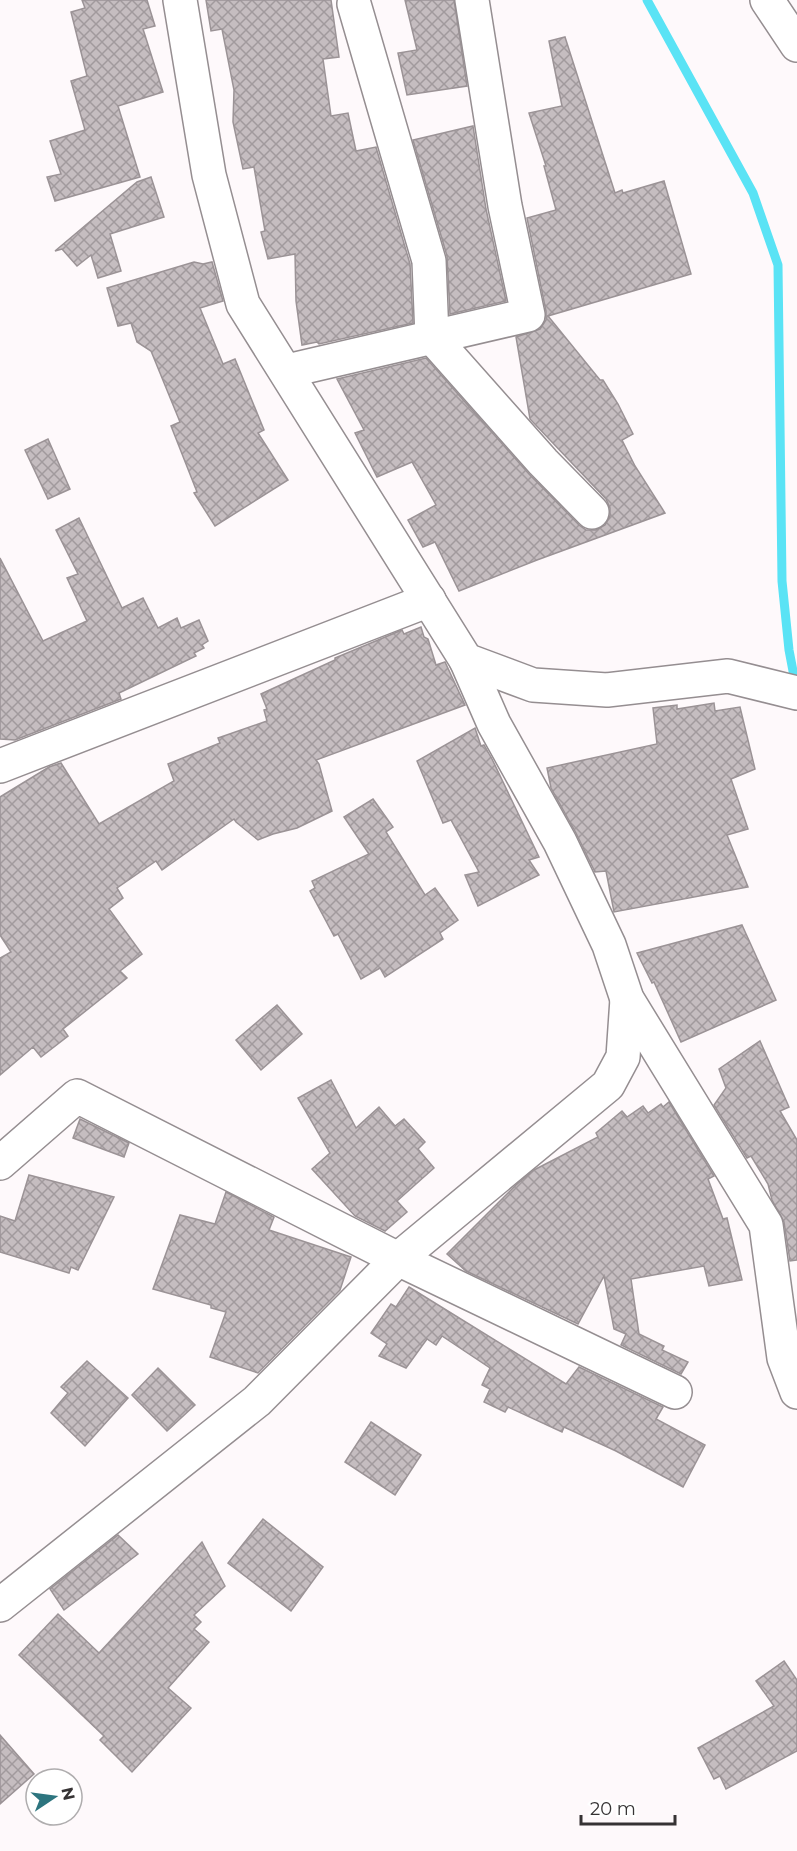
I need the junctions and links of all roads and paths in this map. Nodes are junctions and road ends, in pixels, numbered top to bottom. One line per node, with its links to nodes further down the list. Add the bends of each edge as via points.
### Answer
1 (180, 0): 7 (street, via 209,175 243,304)
2 (472, 0): 6 (street, via 505,206 528,315)
3 (767, 0): 5 (street)
4 (354, 4): 6 (street, via 429,261)
5 (797, 45)
6 (432, 337): 7 (street); 8 (street)
7 (286, 371): 9 (street)
8 (592, 512)
9 (429, 600): 10 (street); 12 (street)
10 (466, 660): 11 (street, via 533,685 607,690 728,676); 13 (street, via 494,724 560,842 609,945)
11 (797, 693)
12 (0, 766)
13 (627, 999): 15 (street, via 623,1057 608,1085); 17 (street, via 766,1225 784,1358)
14 (0, 1163): 15 (street, via 77,1096)
15 (398, 1259): 16 (street); 18 (street, via 257,1401)
16 (675, 1392)
17 (797, 1392)
18 (0, 1605)

